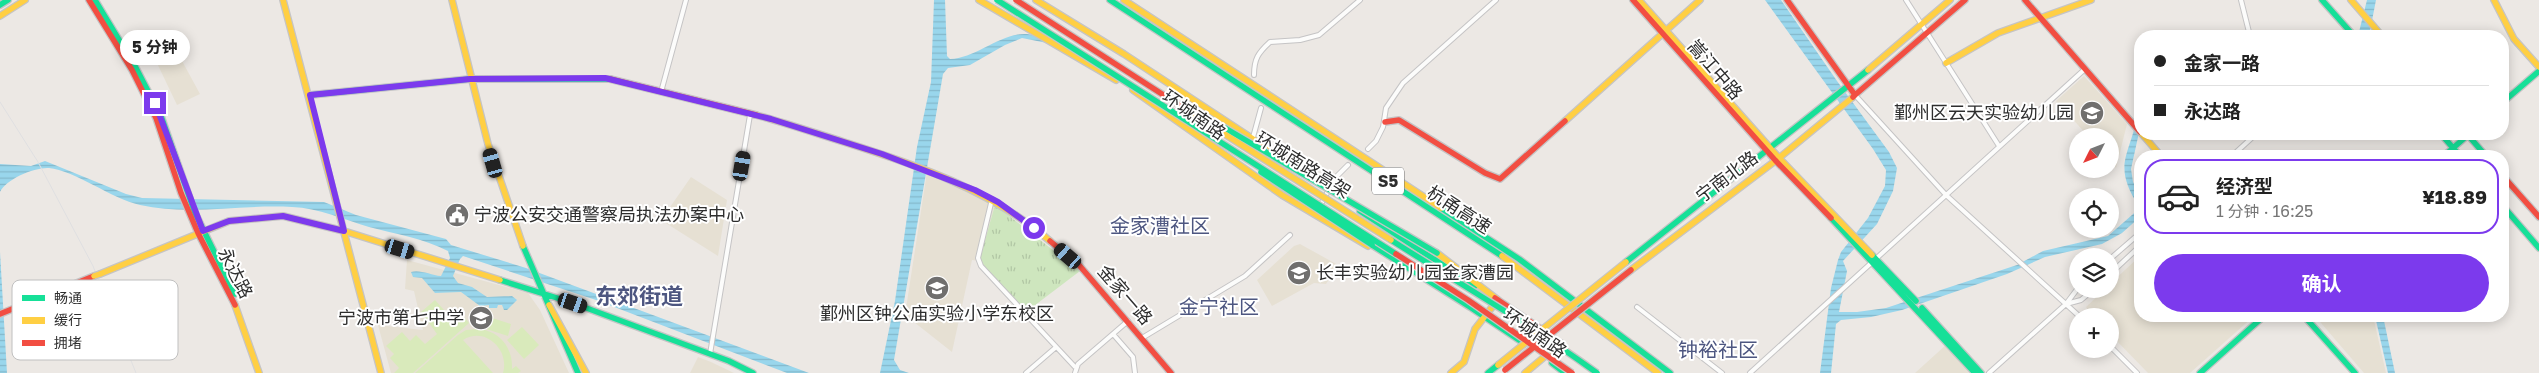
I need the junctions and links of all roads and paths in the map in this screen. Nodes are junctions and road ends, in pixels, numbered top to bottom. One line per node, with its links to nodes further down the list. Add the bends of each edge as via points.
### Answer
1 (8, 0): 29 (main road)
2 (25, 0): 30 (main road)
3 (88, 0): 73 (main road, 永达路, via 127,62 156,118)
4 (95, 0): 73 (main road, 永达路, via 161,116)
5 (283, 0): 45 (main road)
6 (452, 0): 42 (main road)
7 (686, 0): 44 (street)
8 (979, 0): 69 (main road, 环城南路, via 1125,85)
9 (995, 0): 50 (main road, 环城南路高架, bridge)
10 (1016, 0): 48 (main road, 环城南路高架, bridge)
11 (1036, 0): 54 (main road, 环城南路)
12 (1110, 0): 128 (main road, 杭甬高速 / S5, via 1514,264)
13 (1124, 0): 129 (main road, 杭甬高速 / S5, via 1519,259)
14 (1360, 0): 41 (street, via 1319,35 1270,42 1254,62)
15 (1496, 0): 52 (street, via 1403,83 1386,108)
16 (1632, 0): 36 (main road, 嵩江中路)
17 (1639, 0): 36 (main road, 嵩江中路)
18 (1700, 0): 36 (main road)
19 (1787, 0): 43 (main road)
20 (1906, 0): 32 (street)
21 (1950, 0): 32 (main road)
22 (1965, 0): 37 (main road, 宁南北路)
23 (2025, 0): 31 (main road)
24 (2091, 0): 31 (main road)
25 (2241, 0): 33 (street)
26 (2322, 0): 34 (main road)
27 (2351, 0): 35 (main road)
28 (2494, 0): 40 (main road, via 2514,39)
29 (0, 5)
30 (0, 16)
31 (2040, 17): 38 (main road, via 1998,33); 39 (main road)
32 (1922, 26): 37 (street); 43 (main road)
33 (2248, 30)
34 (2348, 30)
35 (2377, 30)
36 (1665, 33): 52 (main road, via 1500,179 1485,173 1412,126 1398,120); 67 (main road, 嵩江中路)
37 (1927, 34): 38 (street); 46 (main road, 宁南北路)
38 (1946, 63): 60 (street)
39 (2085, 69): 53 (main road); 60 (street)
40 (2539, 69): 47 (main road)
41 (1254, 75)
42 (468, 80): 44 (main road, 金家一路, via 605,78); 45 (main road, 金家一路); 89 (main road, via 498,180)
43 (1848, 87): 46 (main road); 67 (main road, 宁南北路)
44 (660, 92): 51 (main road, 金家一路)
45 (310, 95): 79 (main road)
46 (1854, 96): 68 (main road, 宁南北路); 74 (street)
47 (2509, 97)
48 (1178, 104): 92 (main road, bridge, via 1239,135 1437,253); 108 (main road, 环城南路高架, bridge)
49 (1261, 108): 54 (street)
50 (1179, 114): 94 (main road, bridge, via 1211,139); 125 (main road, 环城南路高架, bridge, via 1468,300)
51 (750, 115): 75 (main road, 金家一路, via 892,158 938,174); 105 (street)
52 (1385, 122): 62 (street)
53 (2134, 125)
54 (1254, 138): 69 (street); 72 (main road, 环城南路)
55 (2147, 140): 63 (main road)
56 (2249, 140): 64 (street)
57 (2446, 140): 61 (main road)
58 (2462, 140): 61 (main road)
59 (2473, 140): 66 (main road)
60 (1999, 146): 74 (street)
61 (2453, 148): 65 (main road)
62 (1368, 149)
63 (2157, 150)
64 (2239, 150)
65 (2451, 150)
66 (2481, 150)
67 (1769, 151): 68 (main road, 嵩江中路); 122 (main road, 宁南北路, bridge)
68 (1777, 159): 86 (main road); 86 (main road, via 1850,231); 110 (main road, 宁南北路, bridge)
69 (1237, 163): 77 (main road, 环城南路)
70 (1348, 165): 72 (street)
71 (2509, 183): 78 (main road)
72 (1329, 190): 77 (street); 92 (main road, 环城南路)
73 (184, 192): 80 (main road, 永达路)
74 (1946, 195): 86 (street); 93 (street)
75 (992, 199): 98 (main road, 金家一路, via 1079,265); 104 (street, via 978,258 981,266)
76 (2509, 213): 83 (main road)
77 (1316, 215): 94 (main road, 环城南路)
78 (2539, 217)
79 (343, 228): 80 (main road, via 283,216 229,221); 89 (main road); 113 (main road)
80 (200, 232): 88 (main road); 111 (main road, 永达路, via 237,309); 112 (main road, 永达路, via 244,315)
81 (1290, 235): 102 (street, via 1245,276)
82 (2134, 238): 84 (street)
83 (2539, 248)
84 (2119, 251)
85 (2134, 252): 87 (street)
86 (1874, 261): 131 (street); 132 (main road); 133 (main road)
87 (2119, 266)
88 (84, 280)
89 (541, 292): 105 (main road); 114 (main road); 115 (main road)
90 (2070, 298): 93 (street)
91 (2083, 298): 93 (street)
92 (1498, 300): 97 (main road); 103 (main road, 环城南路)
93 (2066, 304): 96 (street); 134 (street)
94 (1470, 307): 97 (main road, 环城南路)
95 (1637, 307): 130 (street)
96 (2070, 308)
97 (1484, 317): 107 (main road, 环城南路); 121 (main road, via 1475,329 1464,362)
98 (1128, 321): 101 (street); 102 (main road, 金家一路)
99 (2257, 322): 136 (main road)
100 (2309, 322): 137 (main road)
101 (1113, 334): 109 (street); 119 (street, via 1133,357)
102 (1142, 338): 120 (main road, 金家一路)
103 (1561, 343): 107 (main road); 126 (main road, 环城南路)
104 (1055, 348): 109 (street); 117 (street)
105 (710, 352): 116 (main road)
106 (2119, 355): 135 (street)
107 (1546, 358): 123 (main road); 124 (main road, 环城南路)
108 (1578, 358): 126 (main road, 环城南路高架, bridge); 127 (main road, bridge)
109 (1075, 367): 118 (street)
110 (1504, 372)
111 (259, 373)
112 (263, 373)
113 (381, 373)
114 (578, 373)
115 (586, 373)
116 (753, 373)
117 (1026, 373)
118 (1075, 373)
119 (1135, 373)
120 (1171, 373)
121 (1451, 373)
122 (1488, 373)
123 (1525, 373)
124 (1565, 373)
125 (1572, 373)
126 (1597, 373)
127 (1603, 373)
128 (1658, 373)
129 (1670, 373)
130 (1722, 373)
131 (1750, 373)
132 (1975, 373)
133 (1981, 373)
134 (1989, 373)
135 (2137, 373)
136 (2200, 373)
137 (2355, 373)

